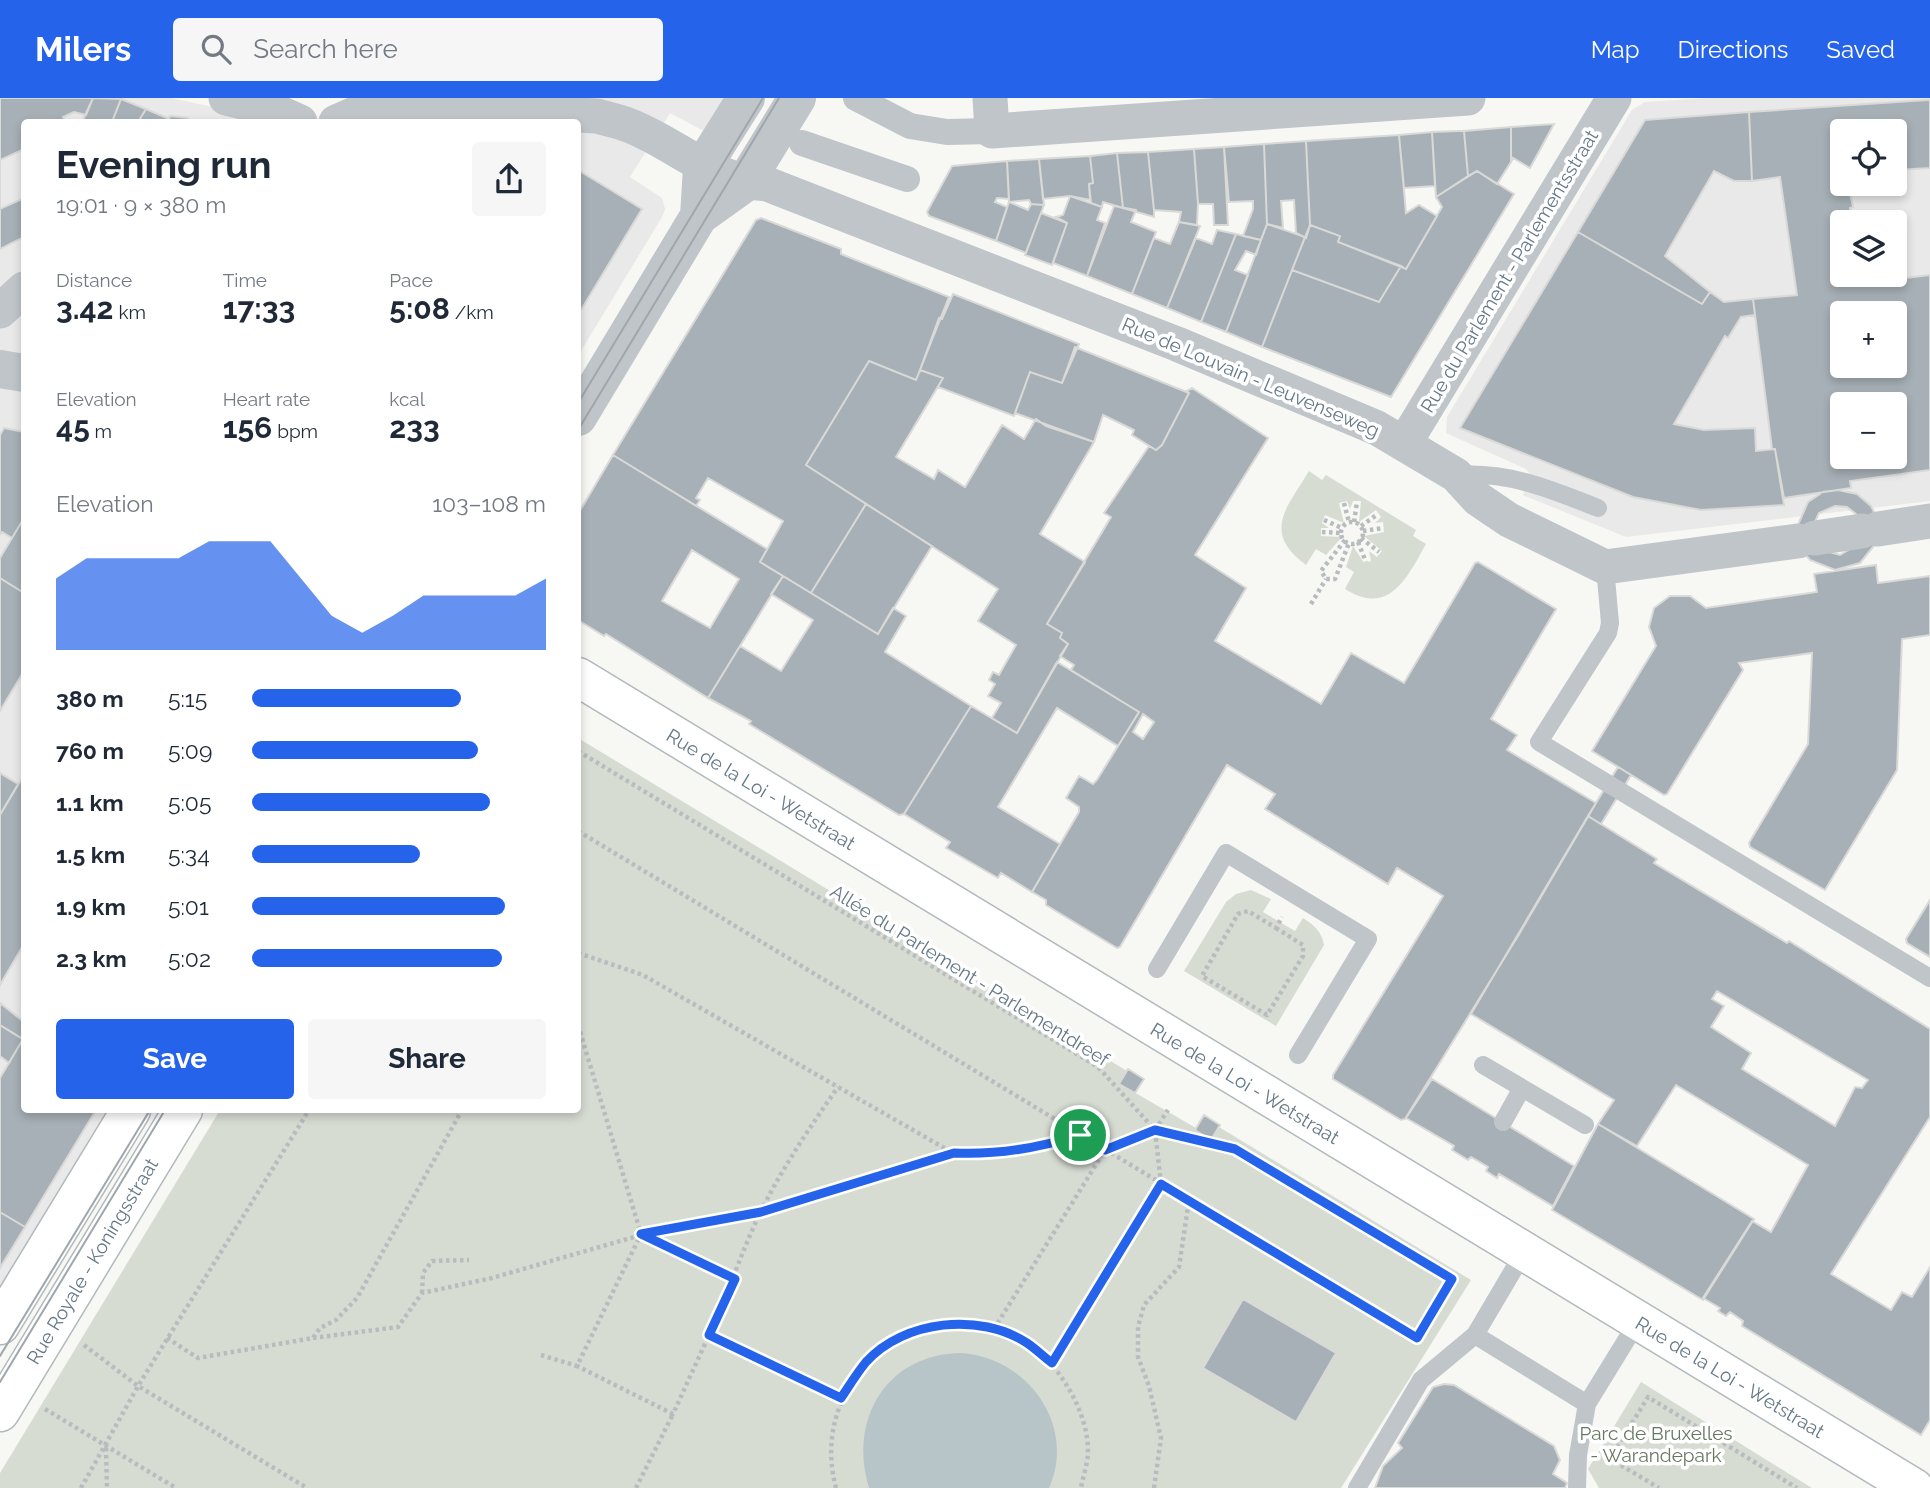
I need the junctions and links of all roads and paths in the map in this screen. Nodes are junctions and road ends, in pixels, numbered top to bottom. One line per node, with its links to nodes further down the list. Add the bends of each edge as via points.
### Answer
1 (226, 98): 10 (street)
2 (746, 98): 13 (street)
3 (797, 98): 13 (street)
4 (856, 98): 9 (street, via 910,126 938,133)
5 (1468, 98): 9 (street)
6 (1615, 98): 20 (street, Rue du Parlement - Parlementsstraat)
7 (598, 107): 8 (street, Rue de Louvain - Leuvenseweg); 13 (street, Rue de Louvain - Leuvenseweg)
8 (432, 114): 11 (street, Rue de Louvain - Leuvenseweg, via 371,107)
9 (991, 114)
10 (293, 119)
11 (343, 119)
12 (802, 143): 14 (street)
13 (726, 176): 19 (street); 20 (street, Rue de Louvain - Leuvenseweg, via 766,184 1177,344 1355,418)
14 (907, 179)
15 (21, 292): 16 (street)
16 (0, 311)
17 (0, 369): 18 (street)
18 (21, 372)
19 (581, 412)
20 (1404, 444): 21 (street, Rue de Louvain - Leuvenseweg)
21 (1455, 475): 24 (lane, via 1507,476); 36 (street, Rue de Louvain - Leuvenseweg, via 1478,499 1509,520)
22 (1357, 502): 27 (path)
23 (1344, 503): 27 (path)
24 (1598, 508)
25 (1378, 514): 32 (path)
26 (1324, 520): 30 (path)
27 (1351, 522): 30 (path); 32 (path)
28 (1930, 522): 36 (street)
29 (1383, 528): 32 (path)
30 (1342, 530): 31 (path); 33 (path)
31 (1322, 532)
32 (1361, 534): 33 (path); 34 (path); 35 (path)
33 (1347, 542): 37 (path, via 1335,579); 37 (path, via 1321,571)
34 (1379, 552)
35 (1366, 562)
36 (1605, 567): 46 (lane, via 1608,633 1539,742)
37 (1326, 579): 38 (path)
38 (1311, 604)
39 (581, 679): 67 (main road, Rue de la Loi - Wetstraat)
40 (581, 753): 59 (path, Allée du Parlement - Parlementdreef, via 1098,1067)
41 (581, 833): 60 (path)
42 (1280, 922): 43 (path)
43 (1276, 928): 43 (path, via 1248,911 1238,914 1202,976 1267,1016 1303,956 1303,945)
44 (581, 954): 50 (path, via 643,975)
45 (1157, 969): 48 (lane, via 1226,853 1368,939)
46 (1930, 978)
47 (581, 1035): 66 (path)
48 (1298, 1055)
49 (1483, 1065): 51 (lane)
50 (838, 1087): 62 (path); 65 (path)
51 (1522, 1088): 57 (lane); 58 (lane)
52 (1168, 1110): 59 (path)
53 (129, 1113): 72 (main road)
54 (181, 1113): 88 (main road, Rue Royale - Koningsstraat)
55 (307, 1113): 76 (path)
56 (460, 1113): 77 (path, via 357,1298)
57 (1503, 1122)
58 (1585, 1125)
59 (1155, 1130): 61 (path); 63 (path); 78 (path, via 1235,1149 1452,1279)
60 (1080, 1135): 61 (path); 62 (path, via 986,1155)
61 (1105, 1150): 63 (path); 73 (path)
62 (954, 1153): 65 (path)
63 (1161, 1184): 64 (path); 82 (path)
64 (1189, 1200): 78 (path); 100 (path, via 1179,1267 1144,1305 1139,1326 1138,1357 1150,1386 1161,1438)
65 (761, 1212): 66 (path); 69 (path)
66 (641, 1234): 69 (path); 70 (path, via 492,1278); 83 (path)
67 (1524, 1252): 71 (main road, Rue de la Loi - Wetstraat); 75 (lane)
68 (469, 1260): 70 (path, via 432,1261 423,1273)
69 (735, 1279): 74 (path)
70 (422, 1293): 77 (path, via 398,1327)
71 (1638, 1321): 86 (lane); 105 (main road, Rue de la Loi - Wetstraat)
72 (0, 1325)
73 (994, 1329): 82 (path, via 1025,1342); 85 (path, via 949,1324 905,1335 867,1361)
74 (709, 1335): 85 (path); 89 (path)
75 (1475, 1335): 86 (lane); 101 (lane, via 1422,1380)
76 (167, 1338): 77 (path, via 198,1358); 84 (path)
77 (313, 1338)
78 (1417, 1338): 80 (path)
79 (79, 1342): 84 (path)
80 (1424, 1342)
81 (541, 1354): 83 (path)
82 (1052, 1363): 99 (path, via 1078,1404 1088,1450)
83 (577, 1366): 89 (path)
84 (138, 1386): 90 (path); 96 (path)
85 (841, 1398): 98 (path, via 831,1432 830,1468)
86 (1587, 1405): 102 (lane)
87 (40, 1406): 90 (path)
88 (0, 1412)
89 (673, 1414): 97 (path)
90 (106, 1447): 93 (path); 94 (path); 95 (path)
91 (1599, 1451): 92 (path)
92 (1610, 1459): 103 (path); 104 (path, via 1648,1397)
93 (81, 1488)
94 (107, 1488)
95 (176, 1488)
96 (307, 1488)
97 (636, 1488)
98 (836, 1488)
99 (1081, 1488)
100 (1154, 1488)
101 (1357, 1488)
102 (1577, 1488)
103 (1659, 1488)
104 (1797, 1488)
105 (1914, 1488)

